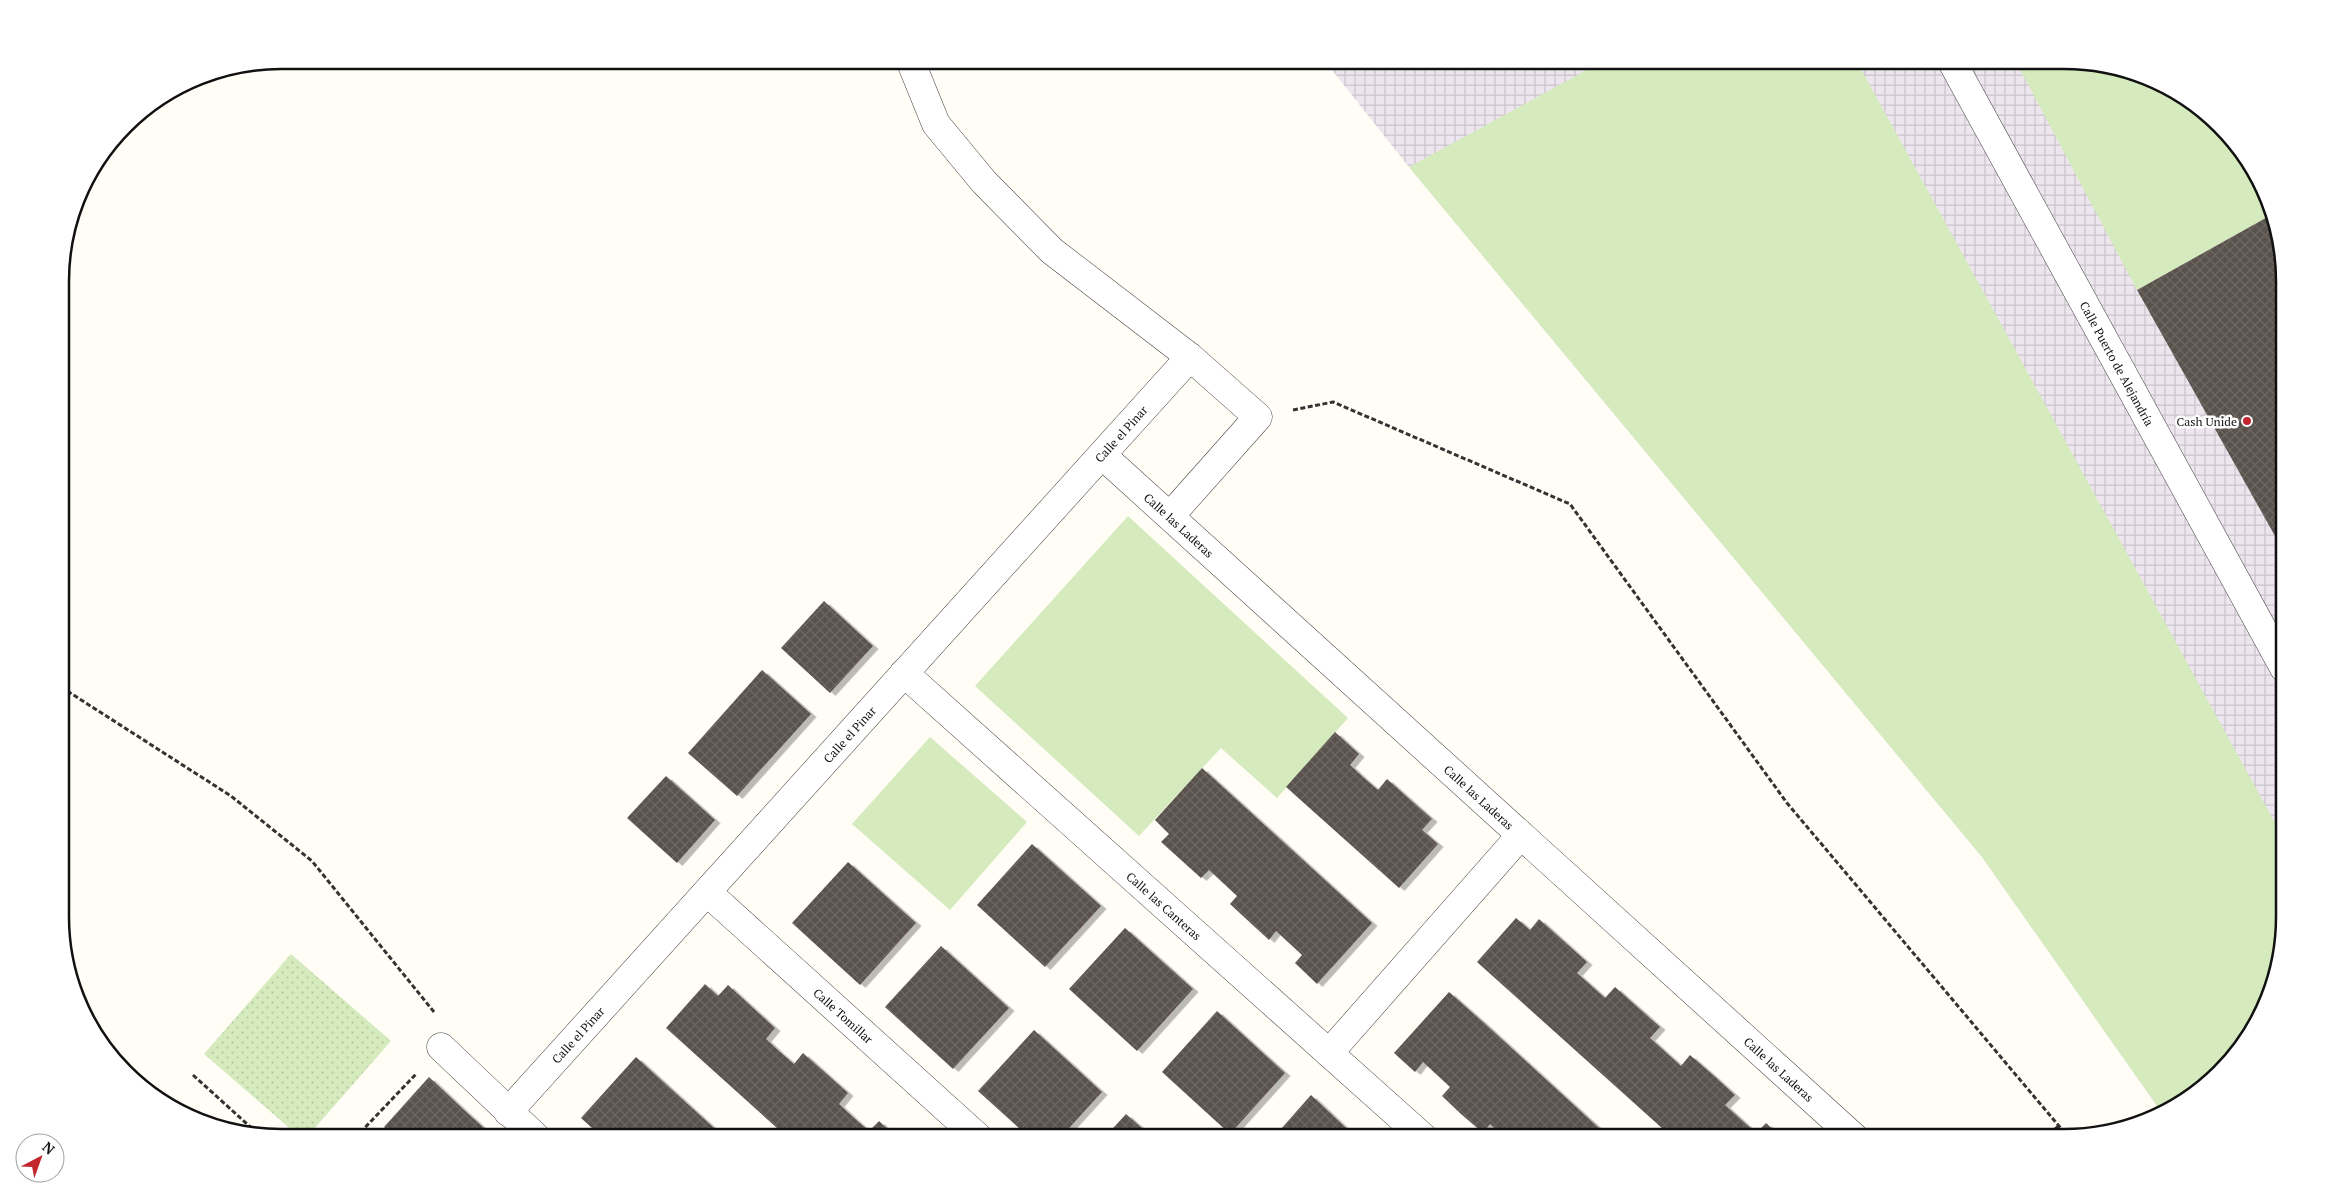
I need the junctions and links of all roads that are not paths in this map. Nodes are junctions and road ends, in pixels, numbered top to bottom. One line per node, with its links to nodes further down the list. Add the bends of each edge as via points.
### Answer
1 (914, 69): 3 (street, via 936,124 984,182 1052,251)
2 (1956, 69): 6 (street, Calle Puerto de Alejandría)
3 (1190, 357): 4 (street, Calle el Pinar); 5 (street, via 1258,417)
4 (1102, 455): 5 (street, Calle las Laderas); 7 (street, Calle el Pinar)
5 (1170, 516): 8 (street, Calle las Laderas)
6 (2276, 653)
7 (904, 673): 9 (street, Calle el Pinar); 11 (street, Calle las Canteras)
8 (1521, 835): 11 (street); 16 (street, Calle las Laderas)
9 (707, 892): 12 (street, Calle el Pinar); 14 (street, Calle Tomillar)
10 (441, 1047): 12 (street)
11 (1329, 1053): 15 (street, Calle las Canteras)
12 (508, 1112): 13 (street)
13 (527, 1129)
14 (969, 1129)
15 (1414, 1129)
16 (1845, 1129)

